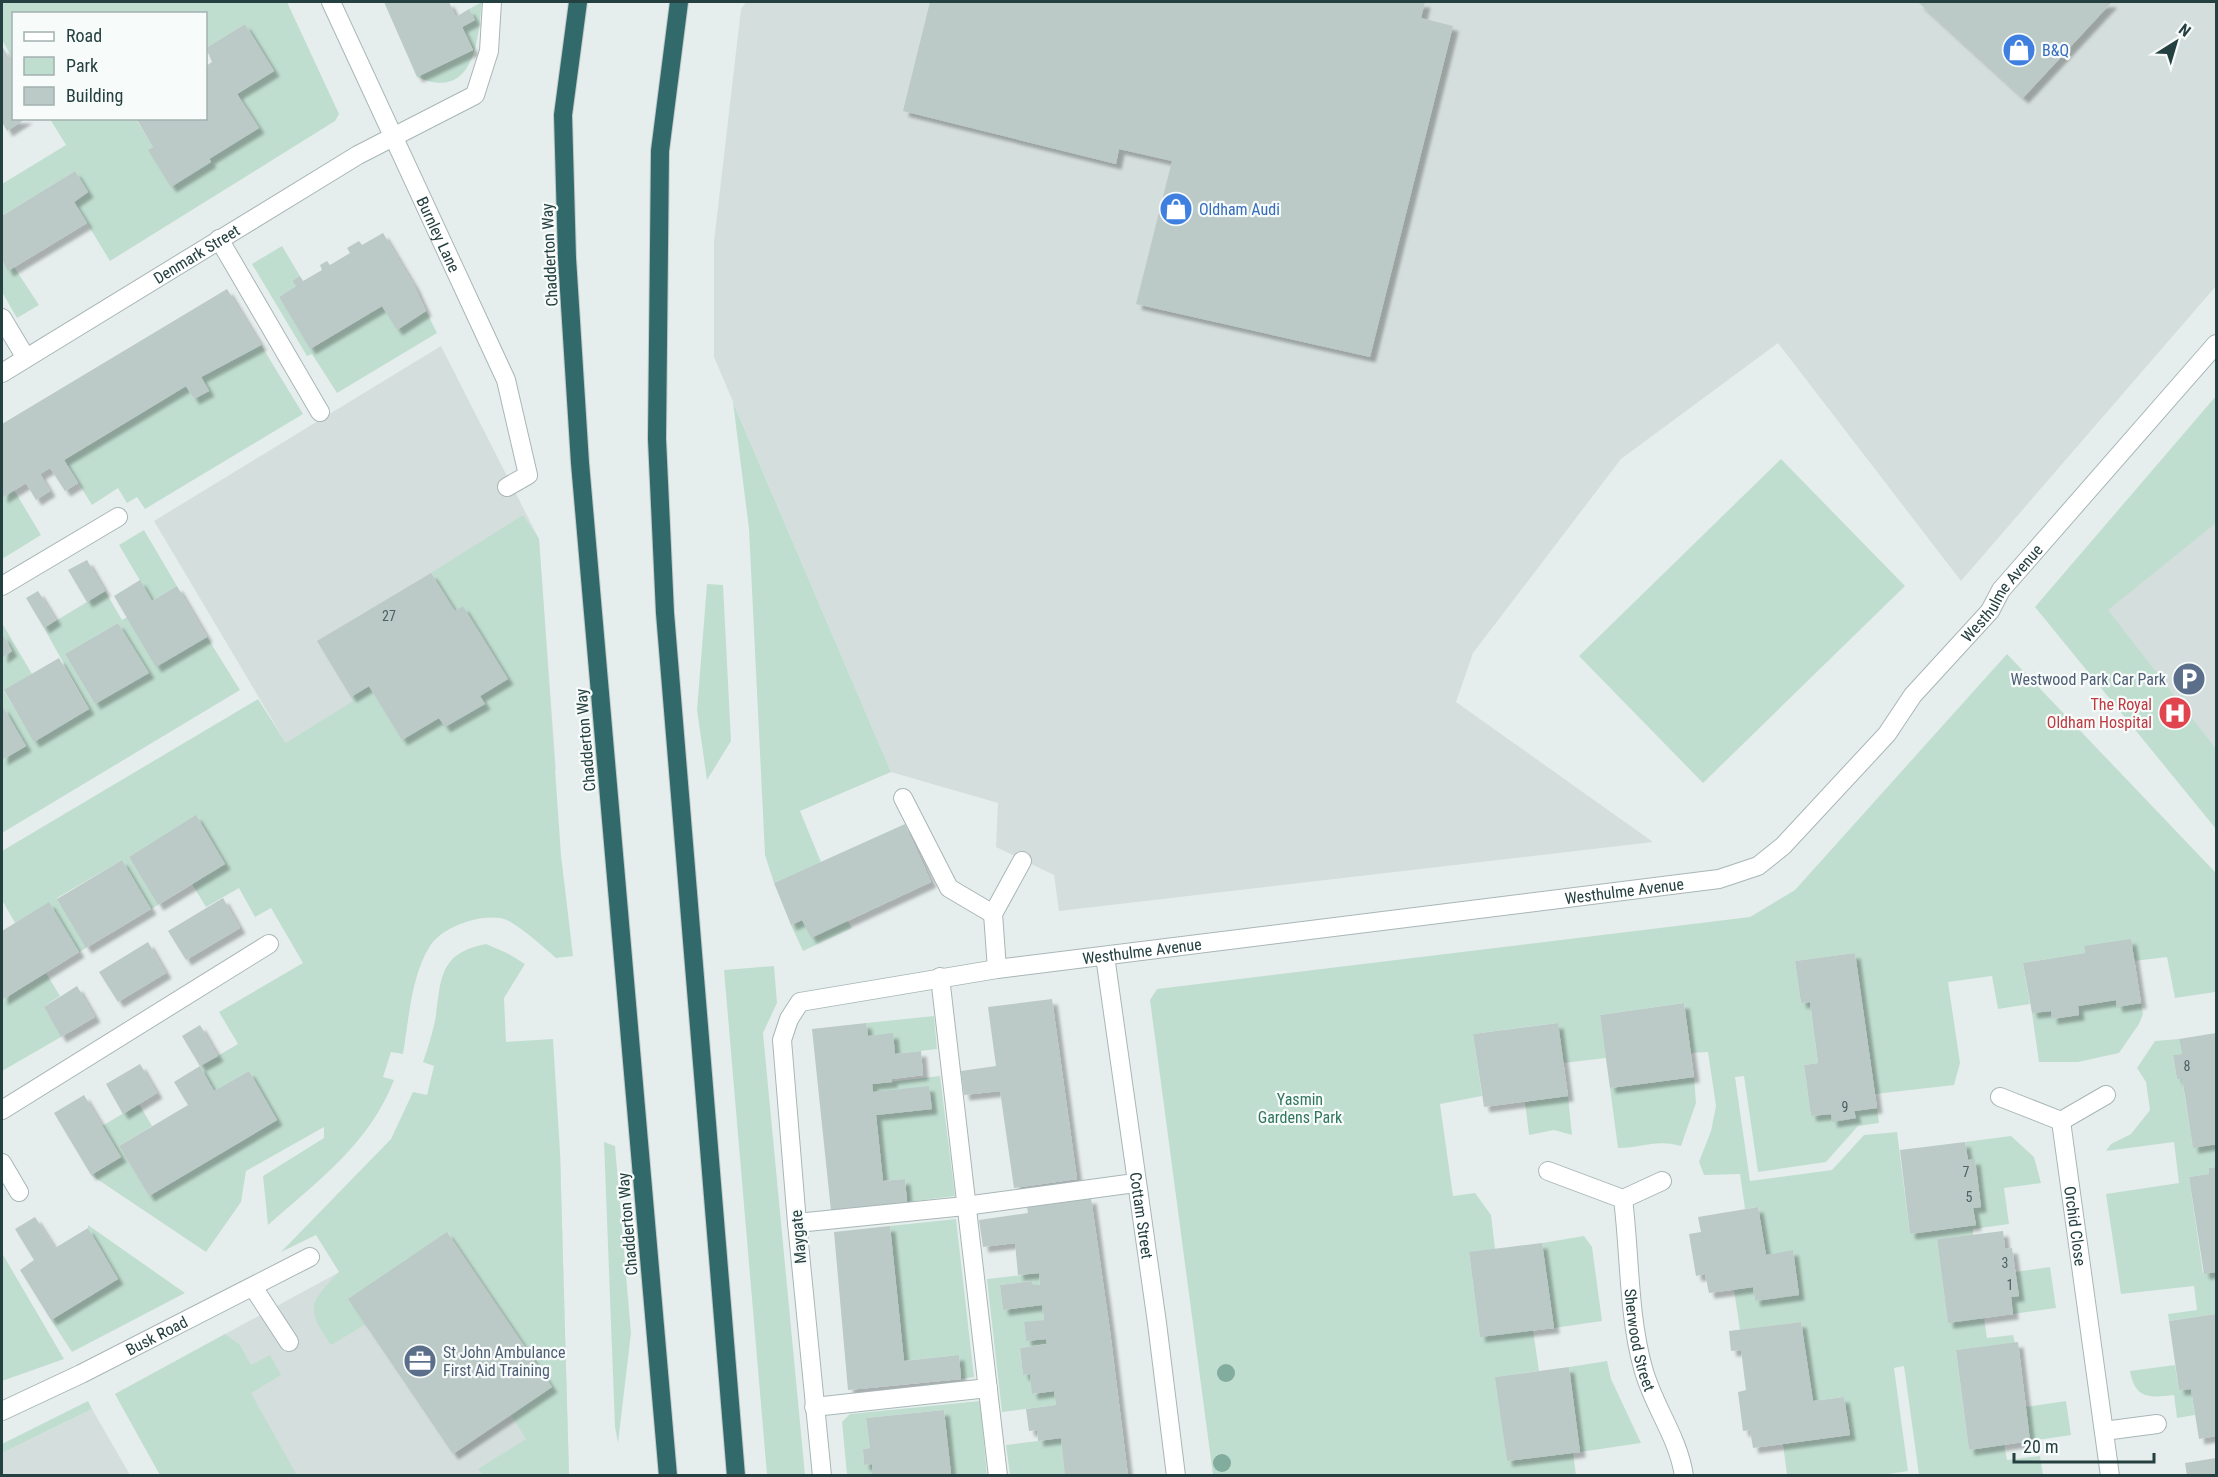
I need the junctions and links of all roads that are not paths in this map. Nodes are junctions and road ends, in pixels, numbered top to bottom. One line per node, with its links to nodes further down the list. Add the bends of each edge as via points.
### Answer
1 (331, 2): 5 (street, Burnley Lane)
2 (492, 2): 5 (street, Denmark Street, via 489,51 475,95)
3 (578, 2): 43 (highway, Chadderton Way, via 563,115 568,269 580,463)
4 (679, 2): 44 (highway, via 660,151 657,450 684,862)
5 (393, 136): 6 (street, Denmark Street); 12 (street, Burnley Lane, via 506,380 528,475)
6 (219, 239): 9 (street, Denmark Street); 11 (street)
7 (2, 318): 9 (street)
8 (2217, 344): 19 (street, Westhulme Avenue, via 2001,591 1990,611 1913,695 1887,734 1783,846 1758,866 1719,879)
9 (26, 358): 10 (street, Denmark Street)
10 (2, 373)
11 (320, 412)
12 (507, 487)
13 (118, 517): 14 (street)
14 (2, 586)
15 (903, 798): 17 (street, via 949,888)
16 (1022, 861): 17 (street)
17 (993, 914): 20 (street)
18 (269, 944): 25 (street)
19 (1105, 956): 20 (street, Westhulme Avenue); 30 (street, Cottam Street)
20 (997, 969): 21 (street, Westhulme Avenue)
21 (940, 977): 22 (street, Westhulme Avenue); 33 (street)
22 (800, 1002): 34 (street, Maygate, via 789,1018 782,1040)
23 (2106, 1095): 26 (street)
24 (2000, 1097): 26 (street)
25 (2, 1110)
26 (2061, 1121): 42 (street, Orchid Close)
27 (2, 1163): 31 (street)
28 (1548, 1171): 32 (street)
29 (1662, 1181): 32 (street)
30 (1135, 1183): 33 (street); 47 (street, Cottam Street)
31 (19, 1192)
32 (1623, 1198): 48 (street, Sherwood Street, via 1643,1368 1675,1441)
33 (965, 1206): 34 (street); 38 (street)
34 (796, 1223): 39 (street, Maygate)
35 (310, 1257): 36 (street, Busk Road)
36 (253, 1287): 37 (street); 40 (street, Busk Road)
37 (289, 1342)
38 (988, 1388): 39 (street); 46 (street)
39 (814, 1407): 45 (street, Maygate)
40 (2, 1411)
41 (2157, 1424): 42 (street)
42 (2104, 1431): 49 (street, Orchid Close)
43 (668, 1476)
44 (736, 1476)
45 (822, 1476)
46 (998, 1476)
47 (1176, 1476)
48 (1684, 1476)
49 (2110, 1476)

